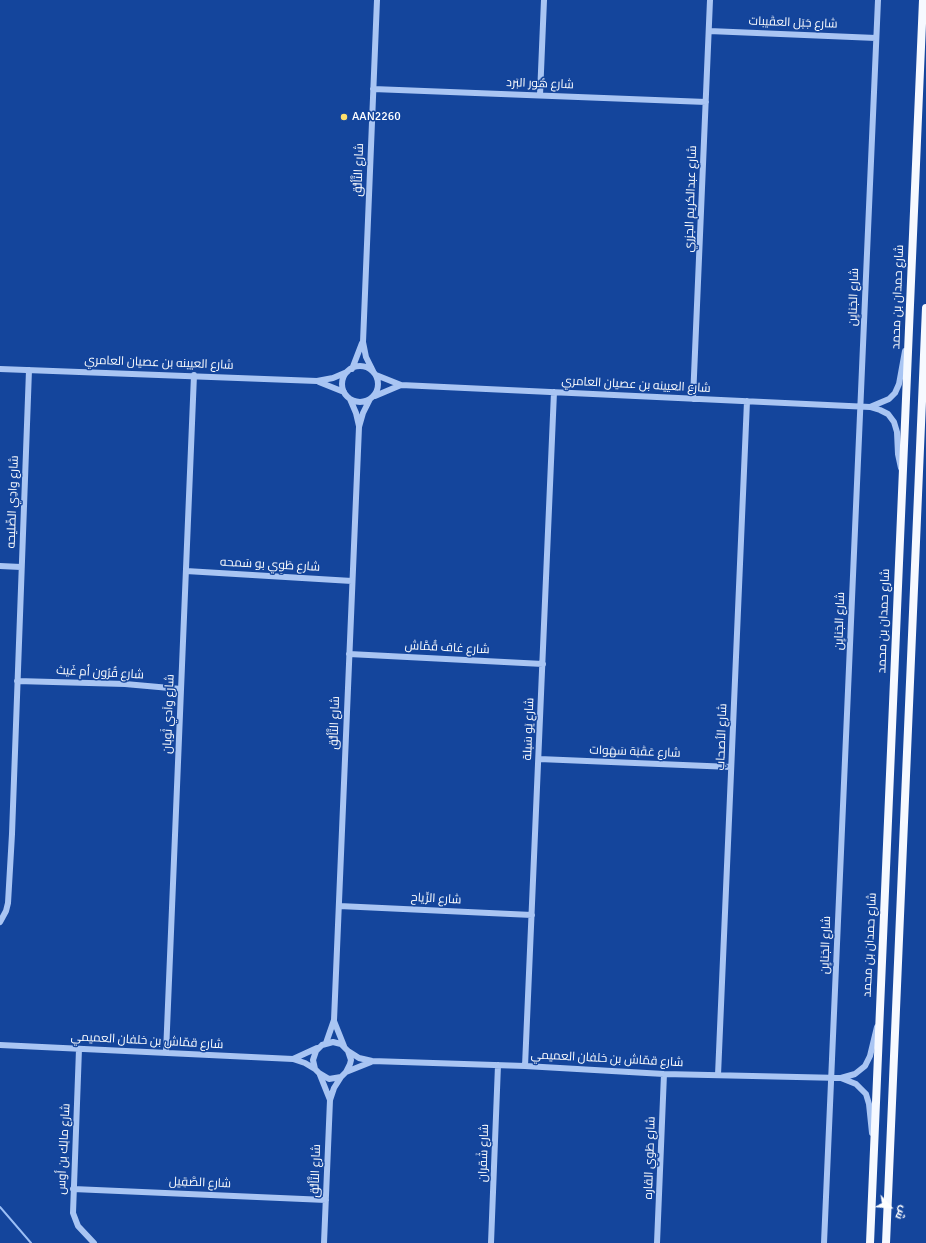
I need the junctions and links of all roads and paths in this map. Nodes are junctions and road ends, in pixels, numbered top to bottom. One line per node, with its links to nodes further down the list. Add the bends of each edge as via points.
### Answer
1 (377, 0): 8 (street, شارع التَّألُّق)
2 (544, 0): 9 (street)
3 (710, 0): 6 (street, شارع عبدالكريم الجزري)
4 (878, 0): 7 (street, شارع الجَنايِن)
5 (923, 0): 12 (main road, شارع حمدان بن محمد)
6 (709, 31): 7 (street, شارع جَبَل العقَيبات); 10 (street, شارع عبدالكريم الجزري)
7 (876, 38): 27 (street, شارع الجَنايِن)
8 (373, 89): 9 (street, شارع هُور البَرد); 13 (street, شارع التَّألُّق)
9 (540, 95): 10 (street, شارع هُور البَرد)
10 (706, 102): 25 (street, شارع عبدالكريم الجزري)
11 (926, 308): 73 (main road)
12 (908, 336): 28 (street, شارع العيينه بن عصيان العامري, via 898,389 889,399); 30 (main road, شارع حمدان بن محمد)
13 (363, 342): 16 (street, شارع التَّألُّق); 17 (street, شارع التَّألُّق, via 366,357)
14 (0, 368): 15 (street, شارع العيينه بن عصيان العامري)
15 (29, 370): 18 (street, شارع العيينه بن عصيان العامري); 32 (street, شارع وادِي الصِّليحه)
16 (349, 370): 17 (street, via 365,367); 19 (street, شارع العيينه بن عصيان العامري, via 333,378); 21 (street, via 342,384)
17 (375, 373): 20 (street, شارع العيينه بن عصيان العامري); 23 (street, via 378,387)
18 (194, 375): 19 (street, شارع العيينه بن عصيان العامري); 33 (street, شارع واَدي ثَوبان)
19 (317, 381): 21 (street, شارع العيينه بن عصيان العامري)
20 (401, 385): 22 (street, شارع العيينه بن عصيان العامري); 23 (street, شارع العيينه بن عصيان العامري)
21 (344, 392): 24 (street)
22 (554, 392): 25 (street, شارع العيينه بن عصيان العامري); 36 (street, شارع يَو سَبلة)
23 (372, 398): 24 (street, via 358,402); 29 (street, شارع التَّألُّق, via 363,413)
24 (350, 399): 29 (street, شارع التَّألُّق)
25 (693, 399): 26 (street, شارع العيينه بن عصيان العامري)
26 (747, 401): 27 (street, شارع العيينه بن عصيان العامري); 40 (street, شارع الأصحاب)
27 (860, 406): 28 (street, شارع العيينه بن عصيان العامري); 61 (street, شارع الجَنايِن)
28 (870, 407): 30 (street, شارع العيينه بن عصيان العامري, via 888,414 894,422)
29 (359, 427): 34 (street, شارع التَّألُّق)
30 (903, 473): 45 (main road, شارع حمدان بن محمد)
31 (0, 566): 32 (street)
32 (21, 567): 37 (street, شارع وادِي الصِّليحه)
33 (186, 571): 34 (street, شارع طَوِي بو سَمحه); 38 (street, شارع واَدي ثَوبان)
34 (352, 580): 35 (street, شارع التَّألُّق)
35 (349, 654): 36 (street, شارع غاف قُمَّاش); 41 (street, شارع التَّألُّق)
36 (543, 664): 39 (street, شارع يَو سَبلة)
37 (17, 681): 38 (street, شارع قُرُون أم غَيث, via 124,684); 43 (street, شارع وادِي الصِّليحه, via 9,894 6,911)
38 (181, 689): 51 (street, شارع واَدي ثَوبان)
39 (539, 759): 40 (street, شارع عَقَبَة سَهَوات); 42 (street, شارع يَو سَبلة)
40 (731, 767): 59 (street, شارع الأصحاب)
41 (339, 906): 42 (street, شارع الرِّياح); 44 (street, شارع التَّألُّق)
42 (532, 915): 55 (street, شارع يَو سَبلة)
43 (0, 922)
44 (334, 1020): 46 (street, شارع التَّألُّق); 49 (street, شارع التَّألُّق)
45 (879, 1021): 62 (street, شارع قمّاش بن خلفان العميمي, via 865,1066 855,1074); 64 (main road, شارع حمدان بن محمد)
46 (326, 1043): 48 (street); 49 (street, via 333,1042)
47 (0, 1045): 50 (street, شارع قمّاش بن خلفان العميمي)
48 (318, 1048): 52 (street, شارع قمّاش بن خلفان العميمي); 56 (street, via 314,1060)
49 (346, 1048): 53 (street, شارع قمّاش بن خلفان العميمي, via 359,1058); 57 (street, via 351,1060)
50 (79, 1049): 51 (street, شارع قمّاش بن خلفان العميمي); 65 (street, شارع مالِك بن أوس)
51 (166, 1053): 52 (street, شارع قمّاش بن خلفان العميمي)
52 (293, 1059): 56 (street, شارع قمّاش بن خلفان العميمي)
53 (372, 1061): 54 (street, شارع قمّاش بن خلفان العميمي); 57 (street, شارع قمّاش بن خلفان العميمي)
54 (498, 1065): 55 (street, شارع قمّاش بن خلفان العميمي); 69 (street, شارع شَقران)
55 (525, 1066): 58 (street, شارع قمّاش بن خلفان العميمي)
56 (317, 1071): 60 (street, via 329,1078); 63 (street, شارع التَّألُّق)
57 (346, 1072): 60 (street)
58 (664, 1074): 59 (street, شارع قمّاش بن خلفان العميمي); 70 (street, شارع طَوِي القاره)
59 (718, 1075): 61 (street, شارع قمّاش بن خلفان العميمي)
60 (341, 1076): 63 (street, شارع التَّألُّق)
61 (831, 1077): 62 (street, شارع قمّاش بن خلفان العميمي); 71 (street, شارع الجَنايِن)
62 (841, 1078): 64 (street, شارع قمّاش بن خلفان العميمي, via 856,1084 866,1094)
63 (330, 1100): 66 (street, شارع التَّألُّق)
64 (874, 1143): 72 (main road, شارع حمدان بن محمد)
65 (73, 1189): 66 (street, شارع الصَّقِيل); 67 (street, شارع مالِك بن أوس, via 72,1213 75,1222)
66 (326, 1200): 68 (street, شارع التَّألُّق)
67 (94, 1243)
68 (324, 1243)
69 (491, 1243)
70 (657, 1243)
71 (824, 1243)
72 (870, 1243)
73 (886, 1243)

